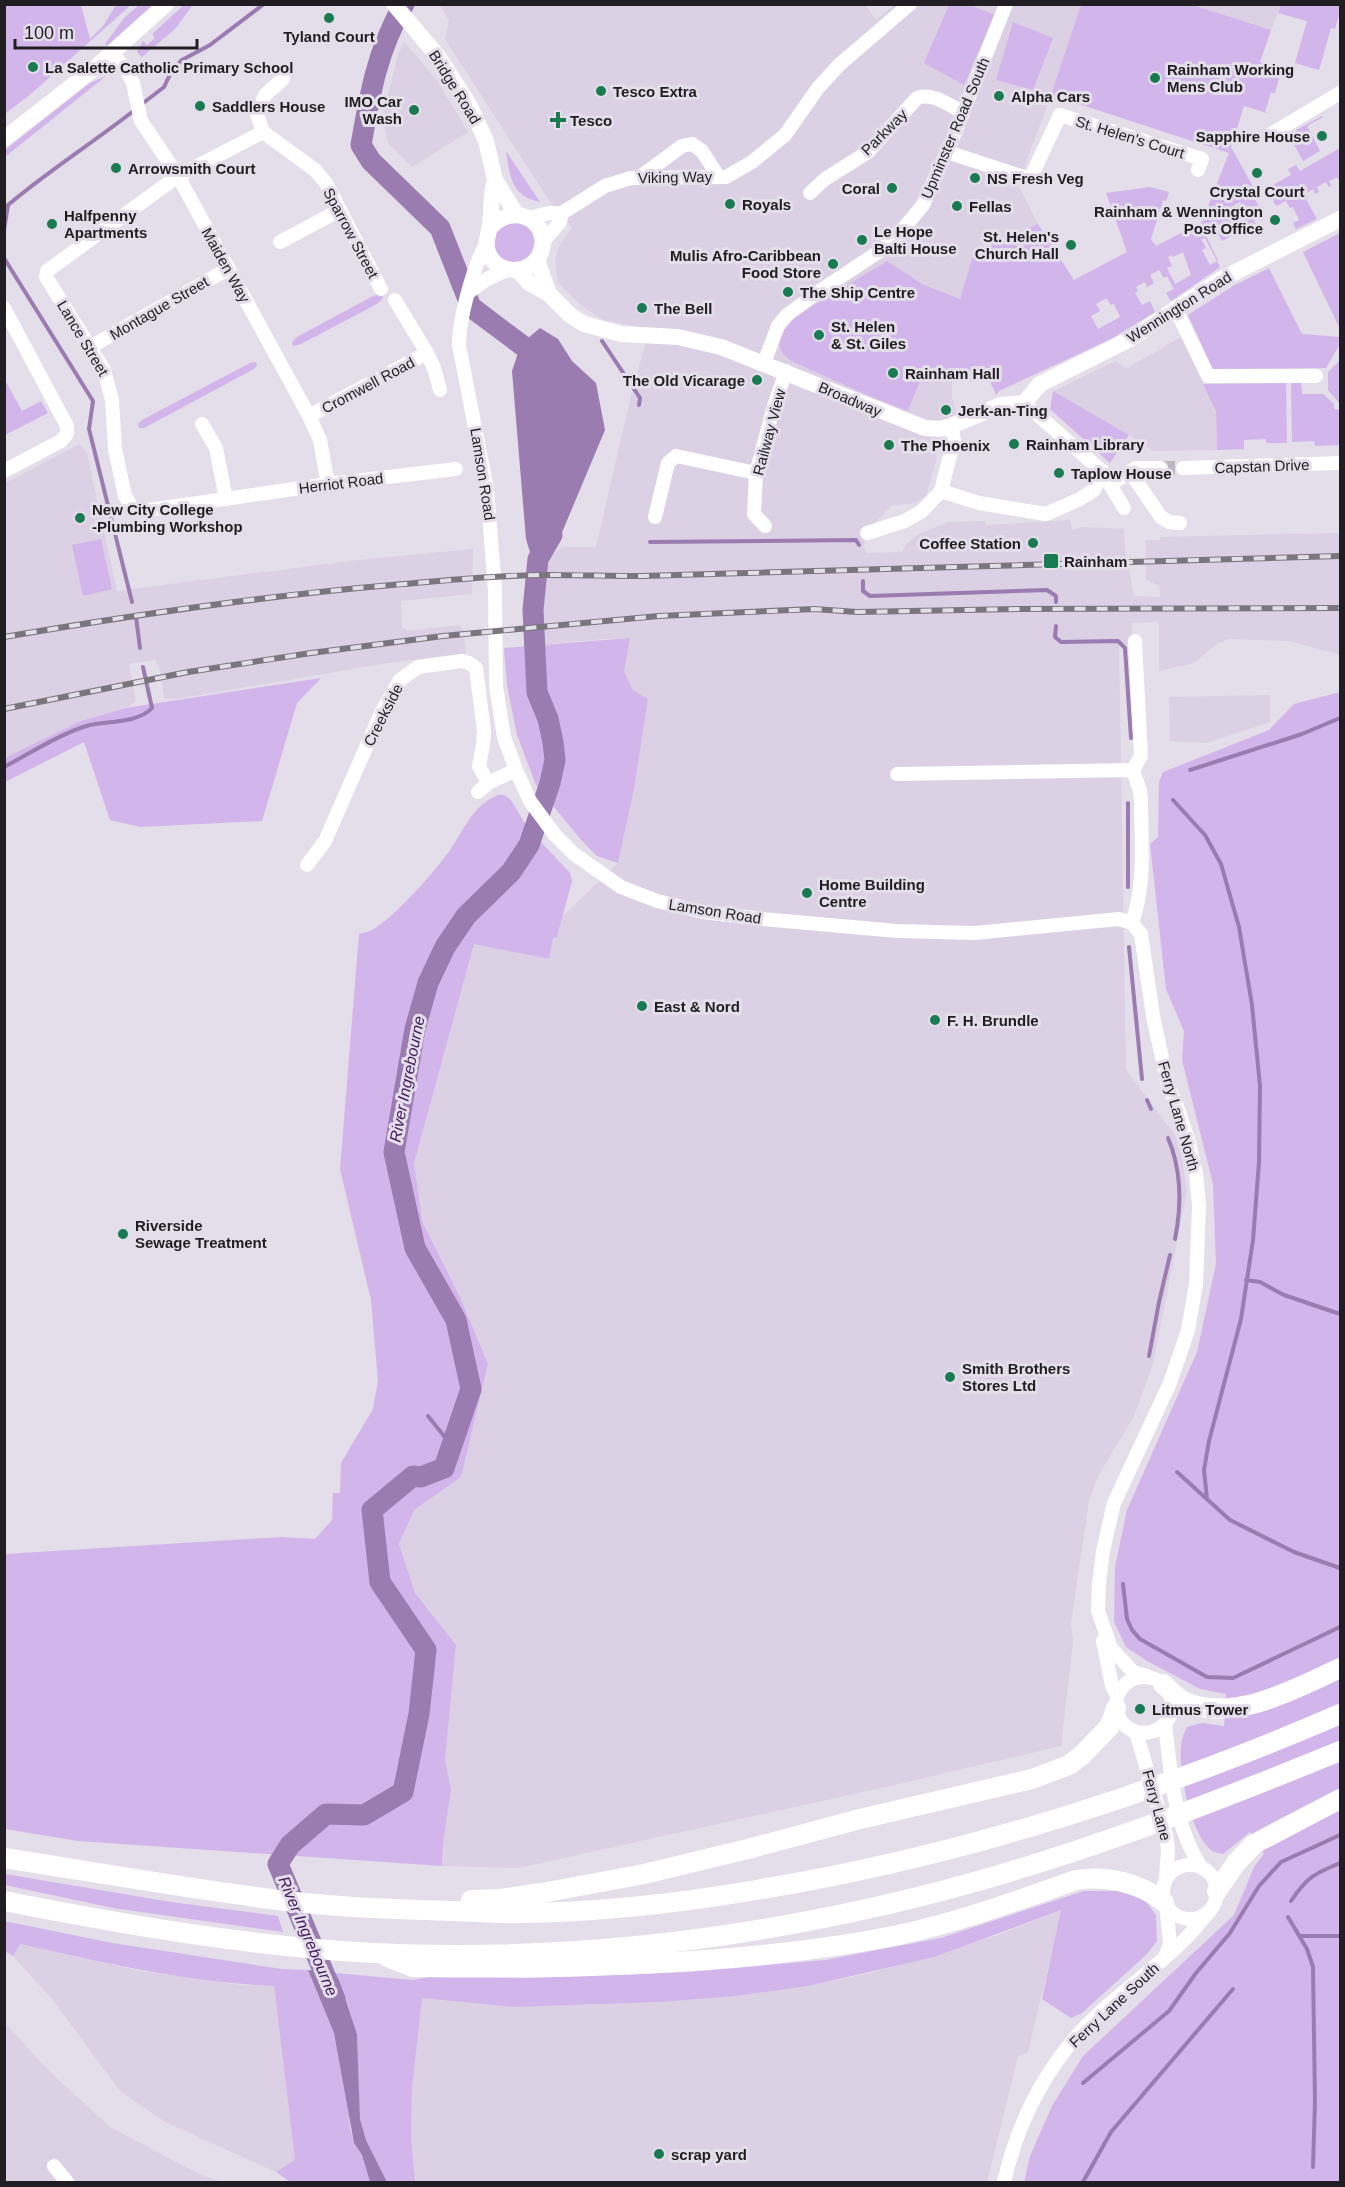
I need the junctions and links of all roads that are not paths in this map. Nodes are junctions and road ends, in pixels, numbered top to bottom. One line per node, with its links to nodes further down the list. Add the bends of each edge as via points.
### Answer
1 (166, 4): 5 (main road)
2 (394, 4): 17 (main road, Bridge Road, via 440,59 475,116 491,157)
3 (910, 4): 15 (street, Viking Way, via 818,88 785,135 752,162 726,177)
4 (1006, 4): 8 (street, Upminster Road South)
5 (112, 53): 11 (main road); 14 (street, Maiden Way, via 133,83 141,120)
6 (283, 79): 9 (street, via 265,95 257,114)
7 (1341, 93): 10 (street)
8 (963, 112): 12 (street, Upminster Road South); 18 (street, Parkway, via 933,96 917,98 868,152)
9 (263, 132): 14 (street); 19 (street, Sparrow Street, via 315,170)
10 (1271, 134)
11 (4, 139)
12 (947, 152): 13 (street, St. Helen's Court, via 1030,179 1060,115 1202,159); 37 (street, Upminster Road South, via 923,205 903,229 880,251 787,315 778,326)
13 (1198, 170)
14 (178, 176): 27 (street, Maiden Way); 35 (street, Lance Street, via 47,271 51,286)
15 (718, 176): 16 (street, Viking Way); 16 (street, via 702,151 692,144 682,146)
16 (640, 177): 20 (street, Viking Way, via 605,186)
17 (495, 180): 21 (main road, Bridge Road); 23 (main road, Bridge Road)
18 (810, 193)
19 (340, 210): 24 (street); 29 (street, Sparrow Street)
20 (562, 213): 21 (street); 25 (street, via 560,222)
21 (523, 217): 23 (main road, via 502,217); 25 (main road, Bridge Road, via 539,229)
22 (1341, 219): 34 (main road, Wennington Road, via 1220,280)
23 (488, 236): 28 (main road, via 492,260); 30 (street, Lamson Road)
24 (280, 242)
25 (542, 243): 26 (main road)
26 (537, 260): 28 (main road, via 529,267); 31 (main road)
27 (228, 269): 35 (street, Montague Street); 42 (street, Maiden Way)
28 (512, 270): 30 (street, via 487,279); 31 (main road)
29 (381, 290)
30 (469, 292): 63 (street, Lamson Road, via 460,323 460,355 488,499 495,590 496,686 504,737)
31 (549, 294): 37 (main road, Broadway, via 584,324 621,334 678,337)
32 (395, 300): 36 (street, Cromwell Road)
33 (4, 308): 49 (street, via 67,426 67,434)
34 (1176, 310): 39 (street, via 1208,376); 41 (main road, Wennington Road, via 1130,339 1040,384)
35 (90, 347): 56 (street, Lance Street, via 109,384 115,449 132,507 142,511)
36 (427, 353): 40 (street, Cromwell Road); 42 (street, Cromwell Road)
37 (764, 363): 38 (main road, Broadway)
38 (786, 371): 44 (main road, Broadway, via 925,428); 52 (street, Railway View)
39 (1316, 376)
40 (440, 390)
41 (1024, 402): 44 (main road, Broadway, via 1001,405); 50 (street)
42 (309, 416): 53 (street, Maiden Way, via 320,440)
43 (202, 424): 56 (street, via 216,448)
44 (951, 426): 55 (street, via 954,440)
45 (1341, 463): 47 (street, Capstan Drive)
46 (1161, 468): 51 (street, via 1136,468)
47 (1183, 468)
48 (456, 469): 53 (street, Herriot Road)
49 (4, 471)
50 (1102, 471): 54 (street); 55 (street, via 1094,490 1046,514 979,503)
51 (1130, 472): 54 (street); 59 (street, via 1161,517)
52 (756, 473): 58 (street, via 676,456 668,463); 60 (street, Railway View, via 754,514)
53 (328, 484): 56 (street, Herriot Road)
54 (1111, 484): 57 (street)
55 (941, 491): 61 (street, via 922,511 905,521)
56 (226, 499)
57 (1124, 508)
58 (655, 517)
59 (1180, 523)
60 (765, 526)
61 (867, 532)
62 (1135, 641): 64 (street, via 1142,756)
63 (516, 770): 66 (street, Creekside, via 483,787 479,766 484,731 474,666 462,661 418,667 400,680 382,711 325,842); 67 (street, Lamson Road, via 530,801 555,835 621,887 657,901 703,912 897,931 975,933 1119,919)
64 (1133, 770): 65 (street); 67 (street, via 1141,801 1141,879)
65 (897, 774)
66 (307, 865)
67 (1132, 923): 68 (street, Ferry Lane North, via 1141,934 1168,1085 1196,1173 1198,1255 1188,1330 1180,1357 1114,1503 1100,1583 1098,1611)
68 (1103, 1630): 70 (street, Ferry Lane North, via 1111,1648 1133,1672); 71 (street, Ferry Lane North)
69 (1341, 1668): 70 (highway, via 1252,1705 1221,1710 1183,1701)
70 (1155, 1680): 71 (street, via 1129,1681); 73 (street, via 1169,1690 1173,1708)
71 (1116, 1702): 74 (street, via 1122,1723); 83 (highway, via 1104,1735 1069,1765 1032,1779 644,1874 500,1899 421,1900)
72 (1341, 1714): 83 (highway, via 1157,1787 919,1857 792,1884 659,1904 523,1913)
73 (1165, 1724): 74 (street, via 1152,1732); 78 (street, Ferry Lane, via 1182,1830)
74 (1136, 1732): 79 (street, Ferry Lane, via 1166,1835)
75 (1341, 1751): 84 (highway, via 1130,1833 1020,1868 918,1897 791,1924 596,1950 522,1954)
76 (1341, 1799): 80 (highway, via 1254,1844 1236,1863)
77 (4, 1858): 83 (highway, via 259,1898)
78 (1201, 1867): 79 (street, via 1185,1865); 80 (street, Ferry Lane, via 1213,1876)
79 (1166, 1878): 82 (street, Ferry Lane)
80 (1215, 1900): 82 (street, via 1206,1915 1188,1919 1179,1917); 85 (street, Ferry Lane South)
81 (4, 1901): 84 (highway, via 197,1936)
82 (1165, 1904): 84 (highway, via 1153,1893 1136,1886 1089,1878 974,1916 904,1934 835,1947 741,1957 599,1967 447,1968 412,1967); 85 (street, Ferry Lane South, via 1170,1943)
83 (387, 1909)
84 (368, 1952)
85 (1165, 1957): 88 (street, Ferry Lane South, via 1084,2028 1061,2055 1041,2083 1024,2118)
86 (54, 2166): 87 (street)
87 (67, 2182)
88 (1004, 2182)

